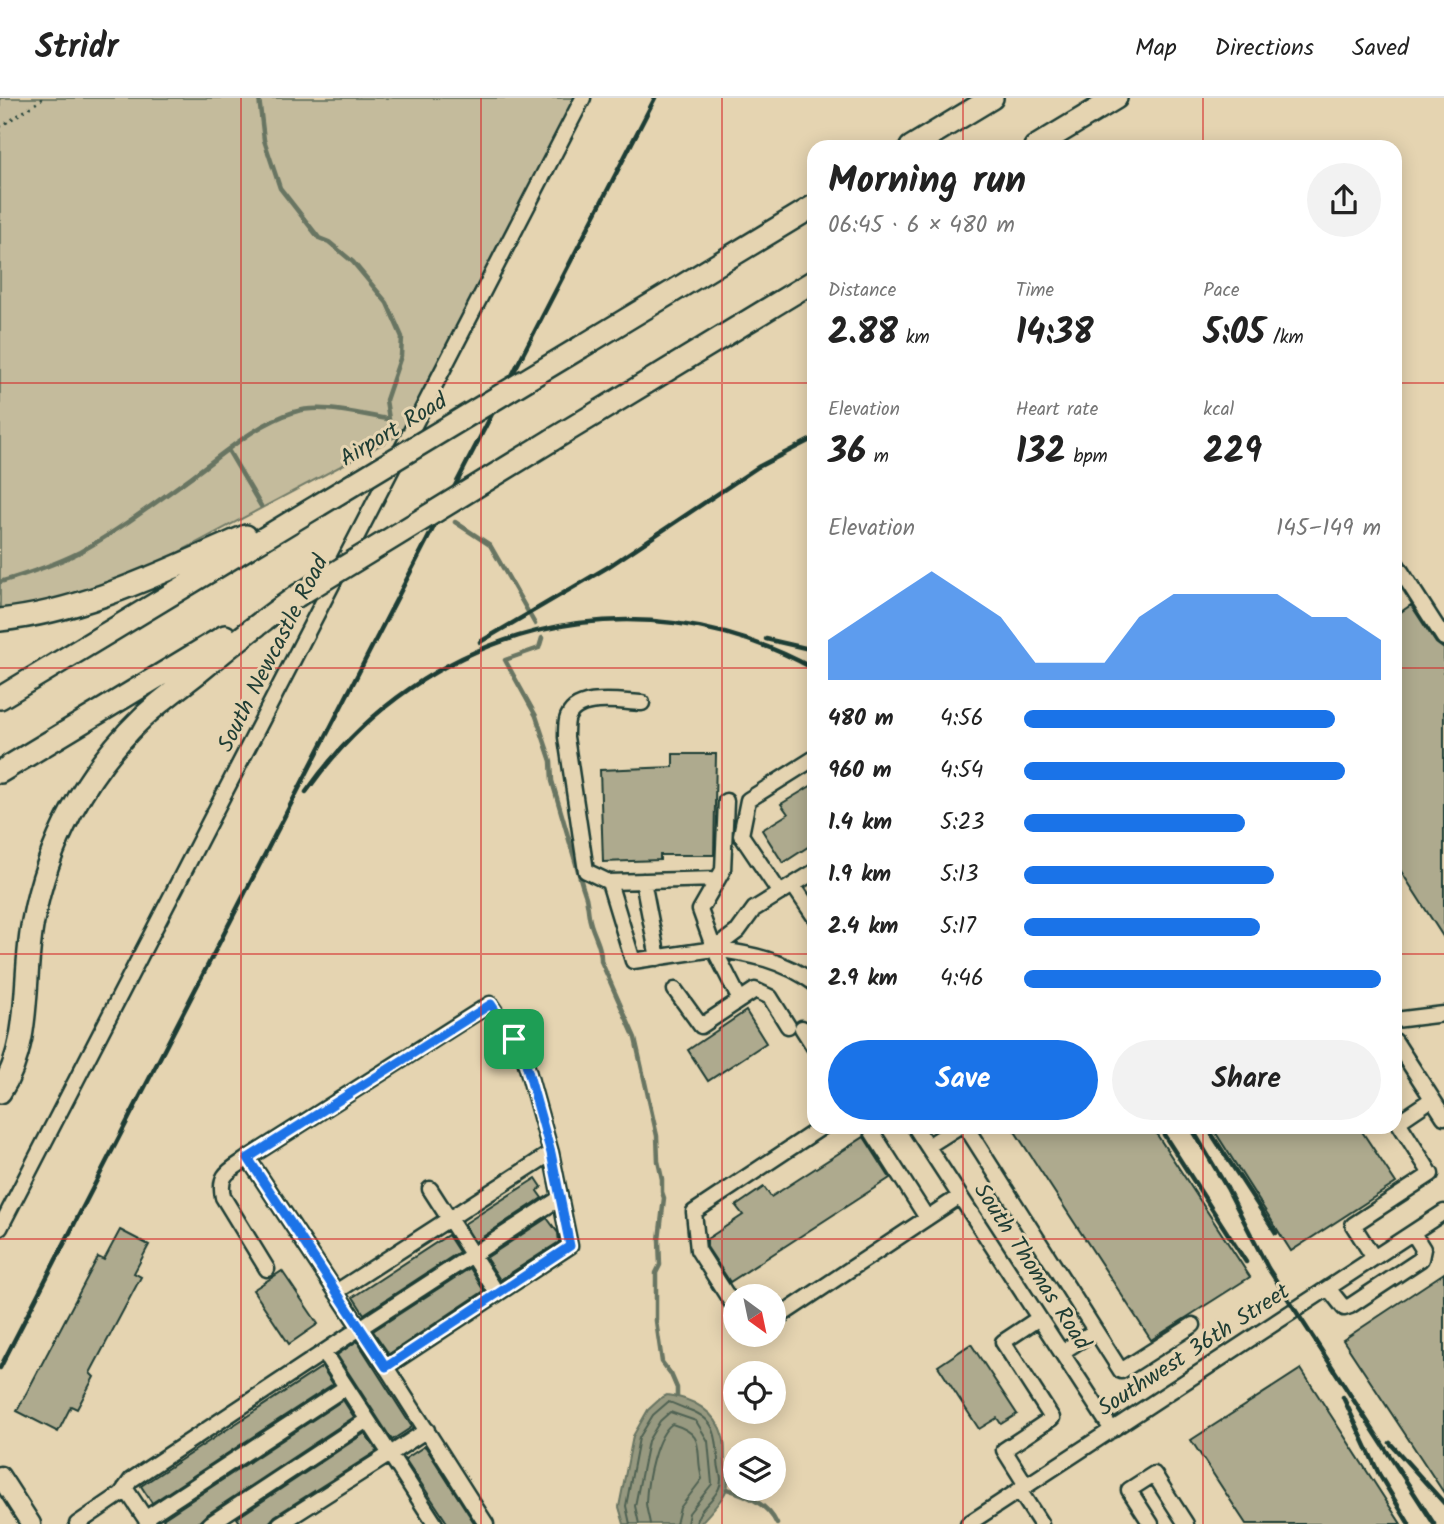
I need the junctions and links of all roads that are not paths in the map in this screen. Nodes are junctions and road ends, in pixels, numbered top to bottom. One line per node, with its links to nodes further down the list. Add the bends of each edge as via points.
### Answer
1 (583, 98): 53 (street, South Newcastle Road)
2 (992, 98): 4 (highway)
3 (1116, 98): 5 (highway)
4 (923, 140)
5 (1047, 140)
6 (807, 210): 8 (highway, Airport Road, bridge)
7 (807, 285): 11 (highway, bridge)
8 (319, 505): 10 (highway, via 108,595 60,610); 13 (highway, Airport Road)
9 (1402, 573): 12 (street)
10 (0, 620)
11 (253, 623): 16 (highway); 34 (highway, via 130,730 103,761 67,819 41,886 27,957 21,1038)
12 (1444, 638)
13 (0, 698)
14 (642, 703): 21 (street, via 583,701 567,718 586,871)
15 (807, 763): 23 (street, via 748,800 741,835)
16 (0, 772)
17 (726, 801): 19 (street, via 723,870)
18 (807, 876): 22 (street)
19 (718, 879): 20 (street); 25 (street, via 700,910)
20 (643, 881): 21 (street); 26 (street)
21 (609, 882): 26 (street, via 633,961)
22 (793, 885): 23 (street); 24 (street)
23 (779, 893): 25 (street, via 754,909 738,931)
24 (807, 906)
25 (714, 949): 26 (street); 27 (street, via 753,954); 29 (street)
26 (659, 958)
27 (807, 974)
28 (675, 990): 29 (street, via 701,1026)
29 (740, 1000): 32 (street, via 755,990 770,998)
30 (1444, 1014): 31 (street)
31 (1402, 1019)
32 (807, 1040)
33 (1402, 1052): 35 (street)
34 (0, 1092)
35 (1432, 1099): 36 (street); 37 (street)
36 (1402, 1116)
37 (1444, 1117)
38 (1402, 1128): 56 (street, via 1431,1174 1353,1225)
39 (811, 1134): 59 (street, via 694,1212 698,1250)
40 (873, 1134): 51 (street)
41 (920, 1134): 44 (street, South Thomas Road)
42 (947, 1134): 44 (street)
43 (970, 1134): 66 (street)
44 (928, 1146): 48 (street, South Thomas Road)
45 (551, 1153): 46 (street, via 523,1053 491,1004); 49 (street); 52 (street)
46 (248, 1158): 57 (street, via 223,1176 220,1184 223,1197); 60 (street)
47 (430, 1189): 52 (street)
48 (960, 1196): 51 (street); 63 (street, South Thomas Road)
49 (560, 1198): 55 (street); 61 (street, via 570,1246)
50 (1444, 1213): 54 (street, Southwest 36th Street)
51 (927, 1218): 62 (street)
52 (449, 1219): 55 (street); 60 (street)
53 (0, 1228)
54 (1413, 1233): 56 (street, Southwest 36th Street); 58 (street, via 1423,1250 1421,1259 1350,1306 1344,1308)
55 (473, 1255): 61 (street); 65 (street)
56 (1374, 1258): 58 (street, Southwest 36th Street)
57 (267, 1269)
58 (1328, 1288): 73 (street, Southwest 36th Street)
59 (723, 1289)
60 (336, 1292): 65 (street)
61 (497, 1293): 69 (street)
62 (786, 1312)
63 (1039, 1318): 67 (street, South Thomas Road); 76 (street, via 1003,1342 1052,1418 1004,1450)
64 (1193, 1325): 66 (street, via 1121,1371)
65 (360, 1328): 68 (street); 69 (street)
66 (1095, 1331): 67 (street)
67 (1062, 1352): 73 (street, South Thomas Road)
68 (324, 1353): 70 (street); 77 (street, via 131,1480)
69 (386, 1367): 72 (street)
70 (346, 1387): 71 (street); 78 (street)
71 (368, 1420): 74 (street); 80 (street)
72 (427, 1430): 74 (street); 84 (street)
73 (1112, 1430): 76 (street, Southwest 36th Street)
74 (390, 1454): 82 (street); 83 (street)
75 (0, 1476): 81 (main road)
76 (1023, 1488): 85 (street, Southwest 36th Street); 86 (street)
77 (123, 1491): 78 (street); 79 (street)
78 (147, 1521)
79 (82, 1523)
80 (212, 1523)
81 (31, 1524)
82 (279, 1524)
83 (435, 1524)
84 (486, 1524)
85 (968, 1524)
86 (1041, 1524)
87 (1151, 1524): 88 (street, via 1129,1490 1154,1474)
88 (1186, 1524)

